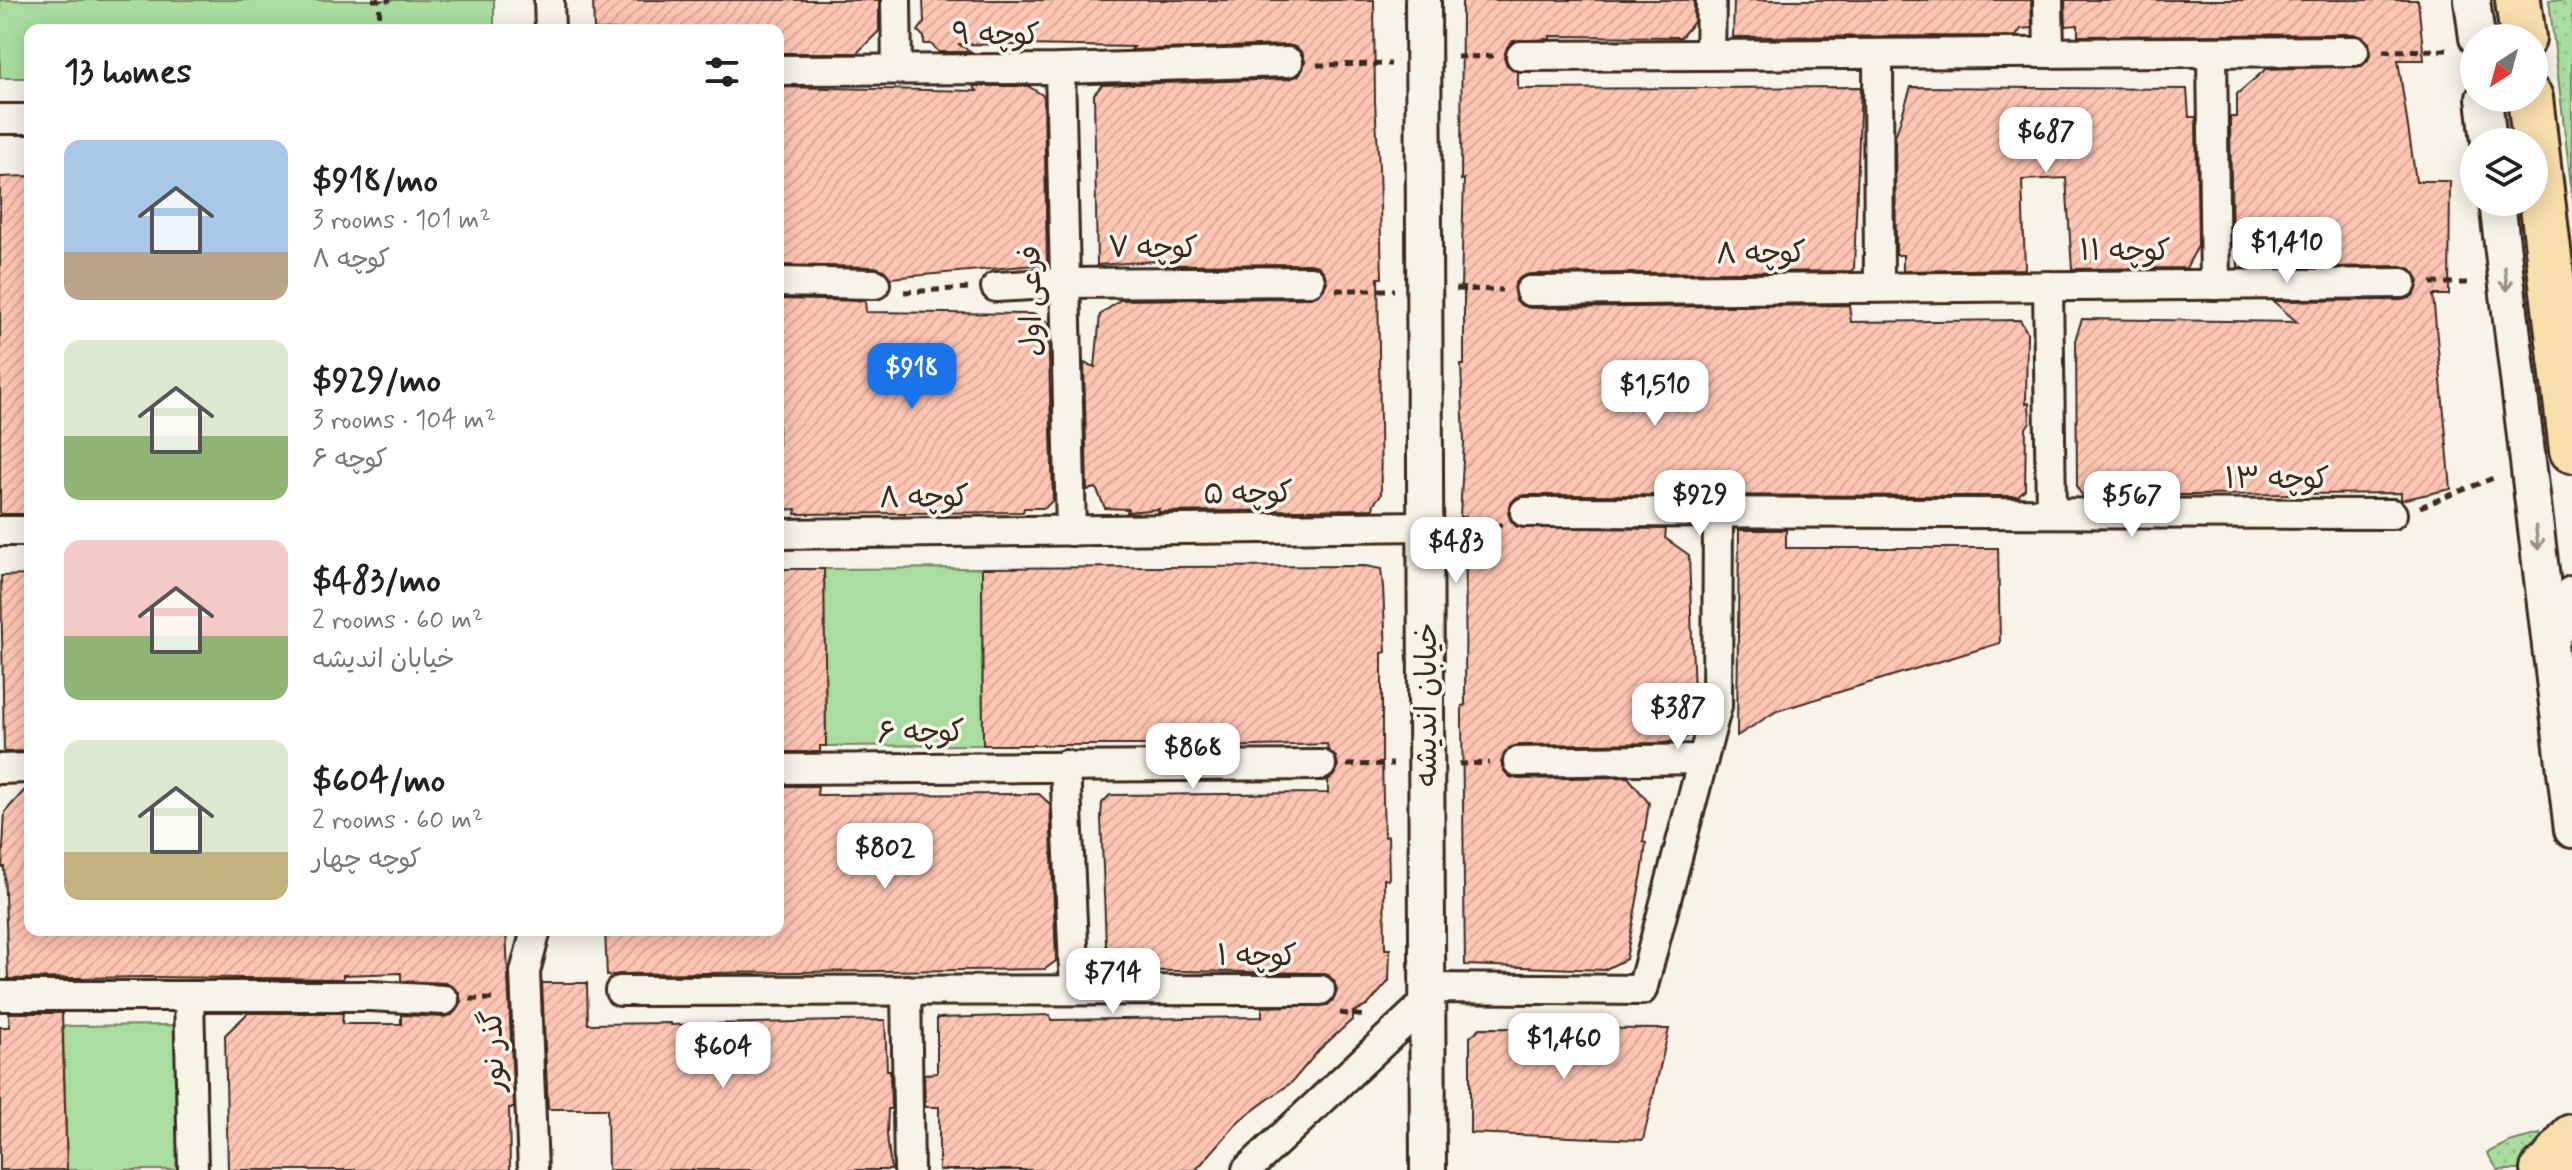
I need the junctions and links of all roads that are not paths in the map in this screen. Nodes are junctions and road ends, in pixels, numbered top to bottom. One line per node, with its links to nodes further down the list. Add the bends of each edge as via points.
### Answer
1 (549, 0): 8 (street)
2 (896, 0): 18 (street)
3 (1423, 0): 41 (street, خیابان اندیشه)
4 (1711, 0): 15 (street)
5 (2048, 0): 13 (street)
6 (2472, 0): 9 (street)
7 (2518, 0): 10 (main road)
8 (550, 24)
9 (2470, 24)
10 (2521, 24)
11 (2354, 51): 12 (street)
12 (2212, 52): 13 (street); 30 (street)
13 (2049, 53): 14 (street)
14 (1878, 54): 15 (street); 31 (street)
15 (1710, 55): 16 (street)
16 (1521, 56)
17 (1288, 62): 19 (street, کوچه ۹)
18 (897, 69): 19 (street, کوچه ۹); 20 (street, کوچه ۹)
19 (1060, 69): 27 (street, فرعی اول)
20 (784, 70)
21 (2532, 112): 36 (main road)
22 (0, 119): 23 (street)
23 (24, 119)
24 (2499, 216): 47 (street, one-way to 47)
25 (1310, 281): 27 (street, کوچه ۷)
26 (784, 282): 29 (street)
27 (1065, 283): 34 (street, کوچه ۷); 44 (street, فرعی اول)
28 (2402, 283): 30 (street, کوچه ۱۱)
29 (875, 284)
30 (2215, 285): 33 (street, کوچه ۱۱)
31 (1879, 286): 32 (street, کوچه ۸); 35 (street, کوچه ۸)
32 (1993, 286): 33 (street, کوچه ۱۱)
33 (2048, 286): 39 (street)
34 (996, 287)
35 (1530, 291)
36 (2572, 450)
37 (1525, 512): 38 (street)
38 (1718, 512): 39 (street, کوچه ۱۳); 48 (street, via 1717,706)
39 (2051, 513): 40 (street, کوچه ۱۳)
40 (2392, 514)
41 (1427, 526): 44 (street, کوچه ۵); 63 (street, خیابان اندیشه)
42 (0, 531): 43 (street)
43 (24, 531)
44 (1071, 531): 45 (street, کوچه ۸)
45 (784, 534)
46 (2572, 594): 47 (street)
47 (2550, 647): 55 (street)
48 (1703, 759): 49 (street); 63 (street, via 1642,990)
49 (1518, 762)
50 (1065, 765): 51 (street, کوچه ۶); 54 (street, کوچه ۶); 58 (street)
51 (1321, 765)
52 (24, 768): 53 (street)
53 (0, 769)
54 (784, 769)
55 (2572, 830)
56 (534, 936): 67 (street, گذر نور, via 525,972)
57 (906, 990): 58 (street, کوچه ۱); 60 (street, کوچه ۱); 68 (street)
58 (1075, 990): 59 (street, کوچه ۱)
59 (1320, 990)
60 (620, 991)
61 (0, 996): 62 (street)
62 (189, 996): 64 (street); 66 (street)
63 (1425, 999): 69 (street); 70 (street, خیابان اندیشه)
64 (444, 1000)
65 (2572, 1137): 71 (main road)
66 (193, 1170)
67 (533, 1170)
68 (909, 1170)
69 (1247, 1170)
70 (1428, 1170)
71 (2543, 1170)

